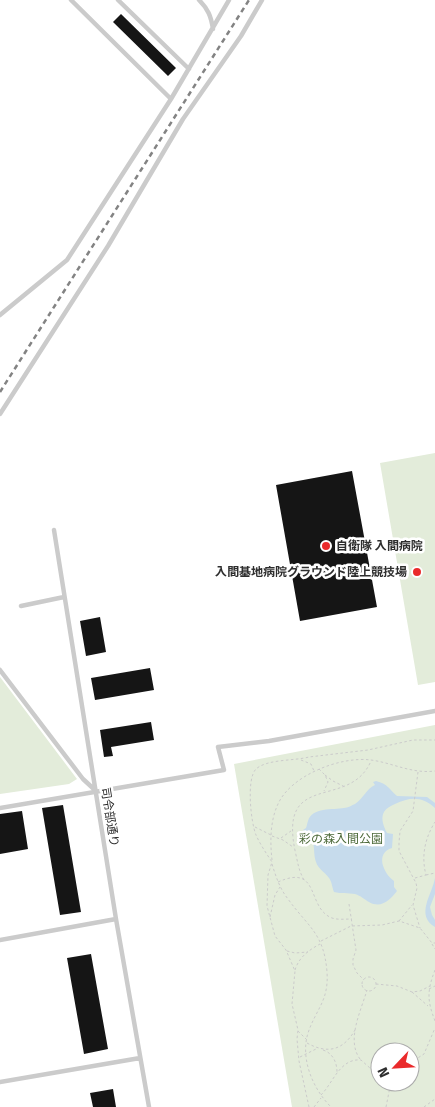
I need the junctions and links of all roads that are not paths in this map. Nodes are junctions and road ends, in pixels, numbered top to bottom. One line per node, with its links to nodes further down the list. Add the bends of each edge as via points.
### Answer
1 (71, 0): 8 (lane)
2 (118, 0): 7 (lane)
3 (198, 0): 6 (lane, via 207,8)
4 (229, 0): 6 (lane)
5 (262, 0): 10 (lane)
6 (213, 29): 7 (lane)
7 (189, 69): 8 (lane)
8 (172, 99): 9 (lane, via 67,260)
9 (0, 315)
10 (0, 414)
11 (54, 530): 12 (lane, 司令部通り)
12 (64, 597): 13 (lane); 16 (lane, 司令部通り)
13 (21, 606)
14 (0, 670): 16 (lane, via 83,778)
15 (435, 711): 16 (lane, via 218,747 224,770)
16 (96, 790): 17 (lane); 18 (lane, 司令部通り)
17 (0, 808)
18 (116, 919): 19 (lane); 20 (lane, 司令部通り)
19 (0, 940)
20 (140, 1058): 21 (lane); 22 (lane, 司令部通り)
21 (0, 1082)
22 (149, 1107)

